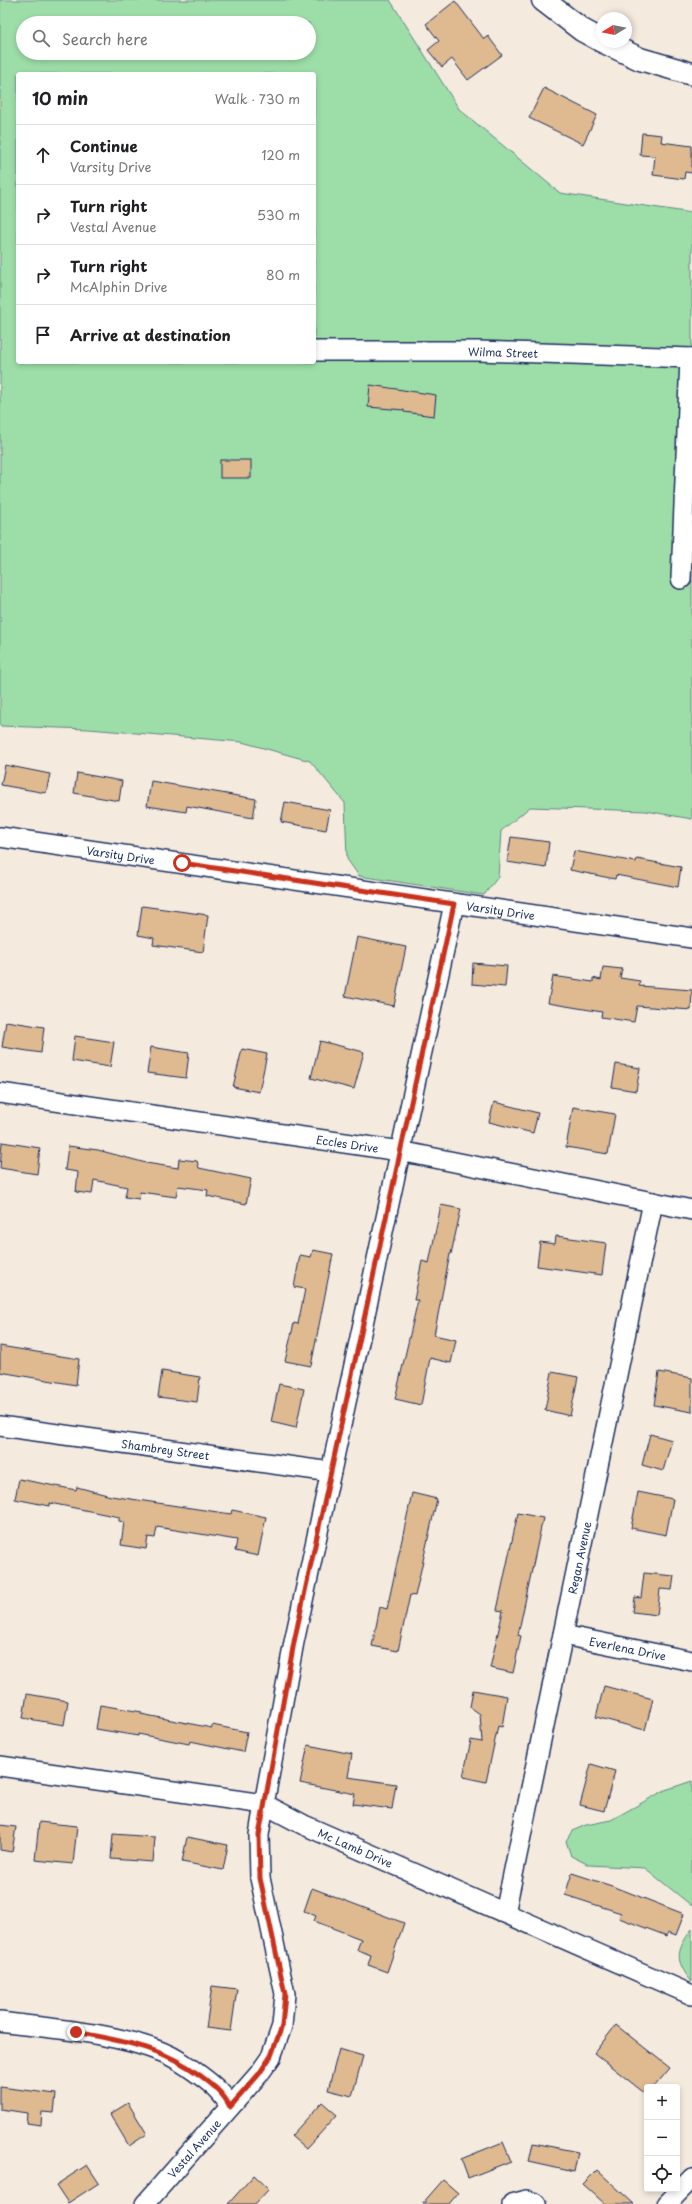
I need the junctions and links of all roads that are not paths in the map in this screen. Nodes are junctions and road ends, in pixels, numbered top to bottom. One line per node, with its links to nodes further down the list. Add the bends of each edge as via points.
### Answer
1 (543, 0): 2 (street, via 582,30)
2 (596, 37)
3 (617, 48): 4 (street, via 640,59)
4 (692, 74)
5 (316, 351): 6 (street, Wilma Street, via 478,351)
6 (691, 358): 7 (street)
7 (681, 579)
8 (0, 837): 9 (street, Varsity Drive)
9 (454, 904): 10 (street, Varsity Drive); 12 (street, Vestal Avenue)
10 (692, 938)
11 (0, 1093): 12 (street, Eccles Drive)
12 (400, 1151): 13 (street, Eccles Drive); 16 (street, Vestal Avenue)
13 (653, 1202): 14 (street, Eccles Drive); 17 (street, Regan Avenue)
14 (692, 1210)
15 (0, 1426): 16 (street, Shambrey Street)
16 (331, 1472): 20 (street, Vestal Avenue, via 294,1642)
17 (563, 1635): 18 (street, Everlena Drive); 21 (street, Regan Avenue)
18 (692, 1661)
19 (0, 1766): 20 (street, Mc Lamb Drive)
20 (264, 1804): 21 (street, Mc Lamb Drive, via 304,1825); 24 (street, Vestal Avenue, via 259,1835 260,1878 282,1973 285,1994 284,2016 271,2056)
21 (505, 1913): 22 (street, Mc Lamb Drive)
22 (692, 1995)
23 (0, 2022): 24 (street, via 76,2032 164,2053 209,2082 225,2097)
24 (230, 2107): 26 (street, Vestal Avenue)
25 (692, 2178): 29 (street)
26 (145, 2204)
27 (512, 2204): 28 (street, via 527,2200)
28 (537, 2204)
29 (667, 2204)

